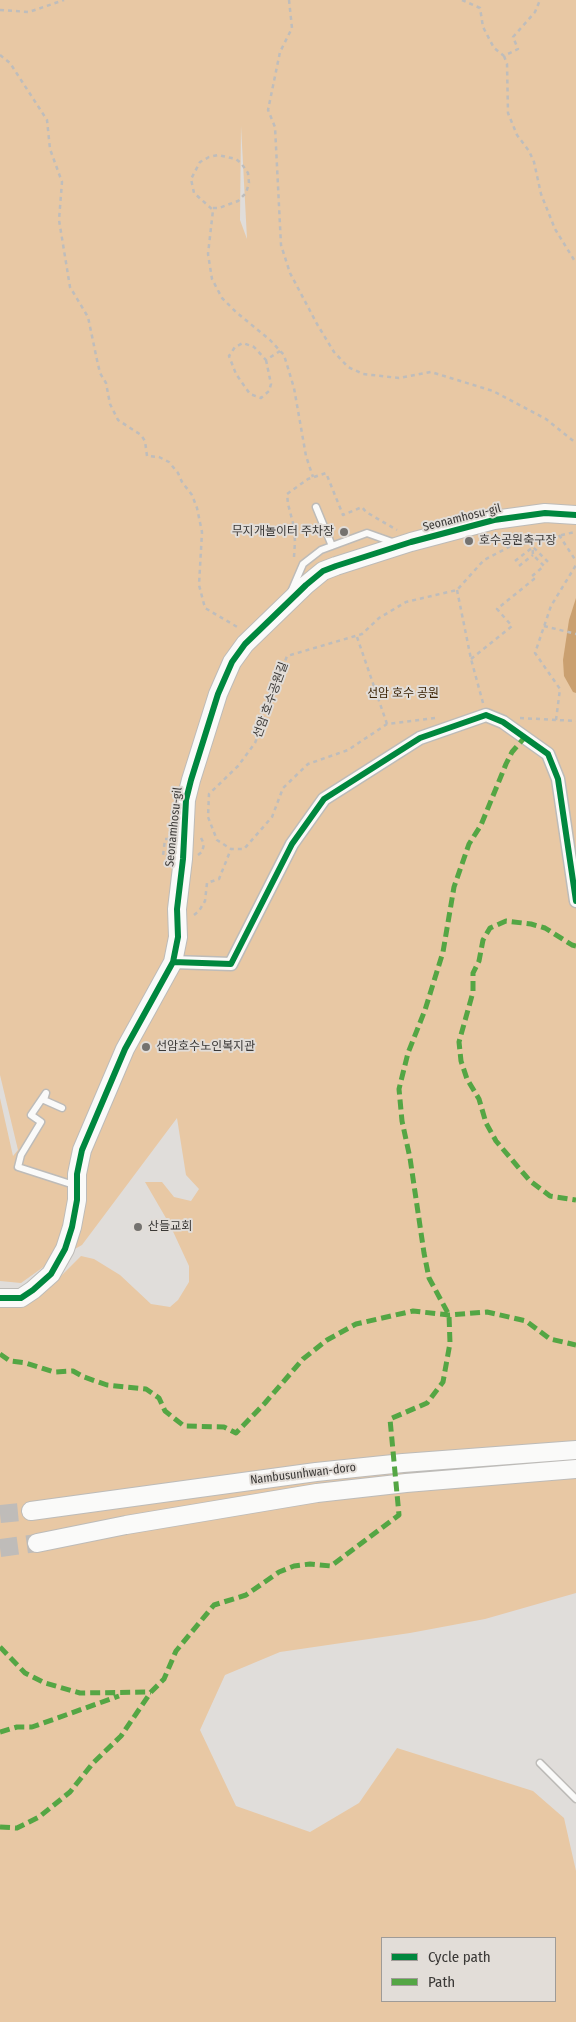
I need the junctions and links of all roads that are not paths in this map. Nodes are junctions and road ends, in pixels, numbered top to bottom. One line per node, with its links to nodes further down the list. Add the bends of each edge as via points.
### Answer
1 (316, 507): 4 (lane)
2 (576, 514): 3 (street, Seonamhosu-gil, via 545,513 494,520)
3 (402, 545): 4 (lane, via 367,533); 5 (street, Seonamhosu-gil, via 324,571)
4 (332, 546): 5 (lane, via 303,564)
5 (286, 605): 7 (street, Seonamhosu-gil, via 245,644 232,662 195,762 186,800 177,909 178,937)
6 (576, 901): 7 (street, via 558,779 548,754 502,722 486,715 420,738 324,800 292,844 231,964)
7 (173, 962): 9 (street, Seonamhosu-gil, via 125,1049 82,1150)
8 (62, 1108): 9 (lane, via 44,1100 46,1093 31,1115 41,1122 21,1155 18,1168)
9 (77, 1186): 10 (street, Seonamhosu-gil, via 72,1227 65,1249 51,1274 21,1298)
10 (0, 1298)
11 (576, 1450): 13 (street, Nambusunhwan-doro, via 316,1472)
12 (576, 1469): 14 (street, Nambusunhwan-doro, via 317,1493)
13 (31, 1511)
14 (37, 1543)
15 (540, 1763): 16 (lane)
16 (576, 1799)

